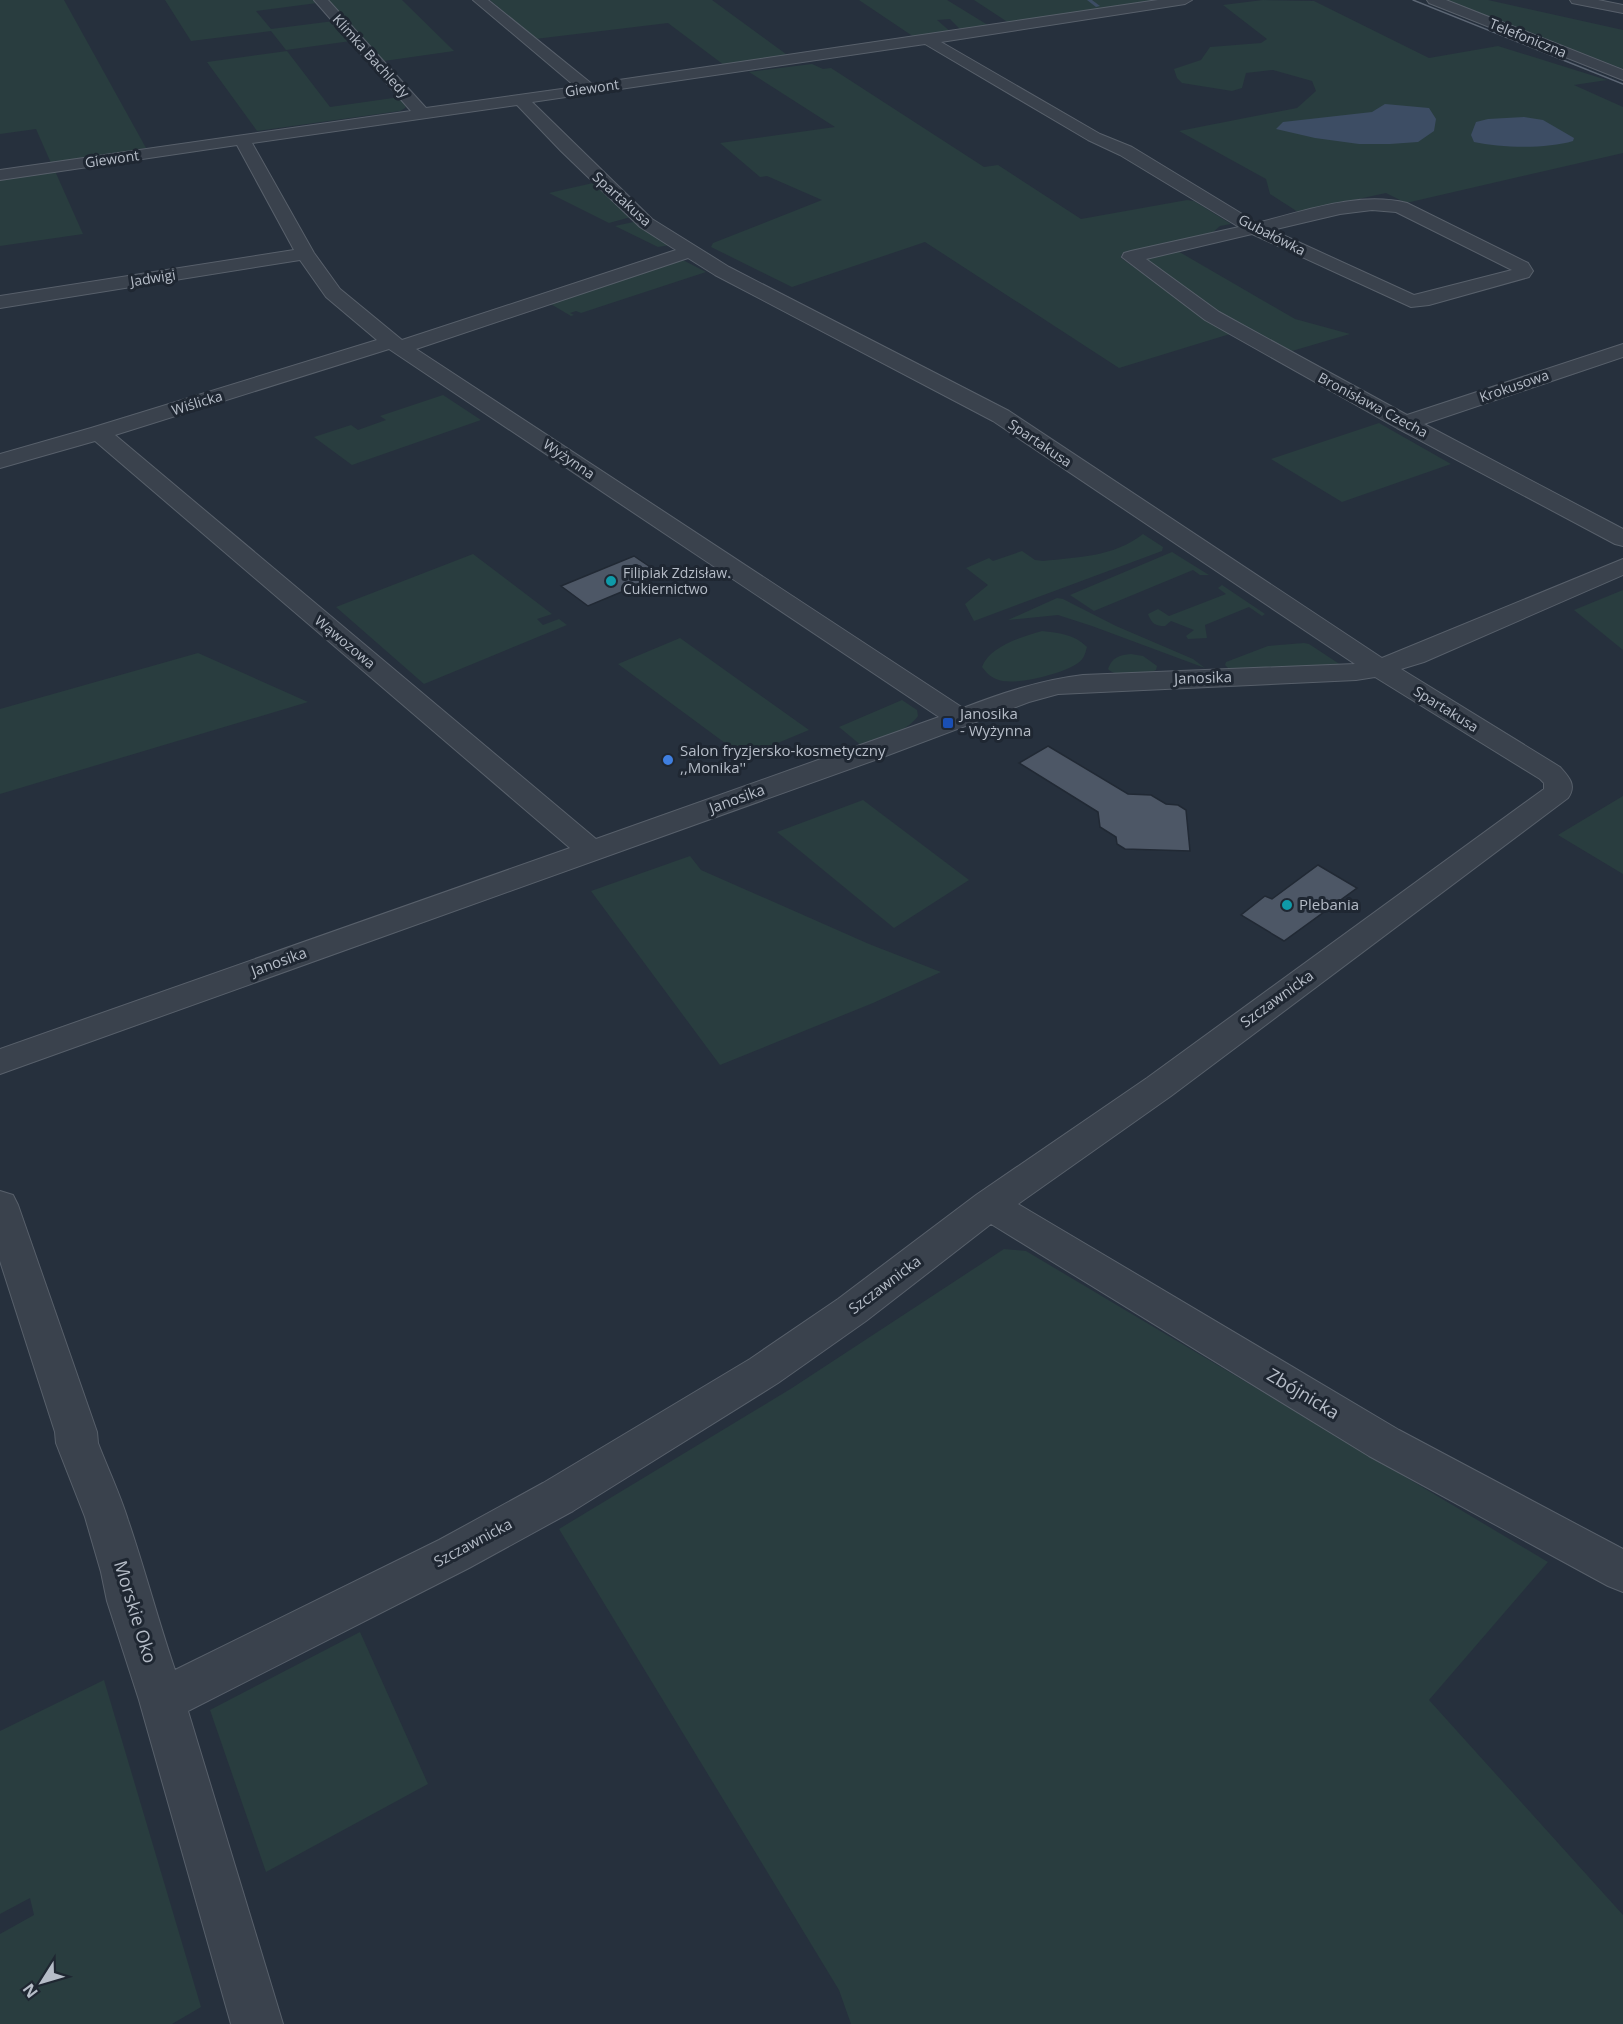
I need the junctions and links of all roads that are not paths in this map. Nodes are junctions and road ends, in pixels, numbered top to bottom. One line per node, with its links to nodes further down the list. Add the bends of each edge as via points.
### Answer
1 (321, 0): 11 (street, Klimka Bachledy)
2 (480, 0): 9 (street)
3 (1185, 0): 7 (street, Giewont)
4 (1434, 0): 8 (street, Telefoniczna)
5 (1577, 0): 6 (street)
6 (1623, 9)
7 (930, 40): 9 (street, Giewont); 14 (street, Gubałówka)
8 (1623, 75)
9 (588, 88): 10 (street, Giewont)
10 (519, 98): 11 (street, Giewont); 15 (street, Spartakusa, via 640,218)
11 (422, 112): 12 (street, Giewont)
12 (242, 139): 13 (street, Giewont); 16 (street, Wyżynna)
13 (0, 175)
14 (1253, 228): 14 (street, Gubałówka, via 1412,301 1524,271 1401,207 1376,204); 20 (street, Bronisława Czecha, via 1131,257 1212,316)
15 (690, 251): 18 (street, Wiślicka); 25 (street, Spartakusa, via 1001,416)
16 (305, 254): 17 (street, Jadwigi); 18 (street, Wyżynna, via 333,293)
17 (0, 302)
18 (396, 345): 21 (street, Wiślicka); 26 (street, Wyżynna)
19 (1623, 350): 20 (street, Krokusowa)
20 (1405, 423): 23 (street, Bronisława Czecha)
21 (99, 433): 22 (street, Wiślicka); 28 (street, Wąwozowa)
22 (0, 461)
23 (1623, 539)
24 (1623, 567): 25 (street, Janosika)
25 (1379, 668): 26 (street, Janosika, via 1065,685 1019,696); 27 (street, Spartakusa, via 1550,773 1558,782)
26 (960, 718): 28 (street, Janosika)
27 (1558, 792): 31 (street, Szczawnicka, via 1159,1087)
28 (592, 851): 29 (street, Janosika)
29 (0, 1062)
30 (0, 1204): 33 (street, Morskie Oko, via 77,1443 106,1517)
31 (989, 1205): 32 (street, Zbójnicka, via 1384,1443); 33 (street, Szczawnicka, via 852,1310 667,1432 454,1554)
32 (1623, 1572)
33 (162, 1700): 34 (street, Morskie Oko)
34 (257, 2024)

